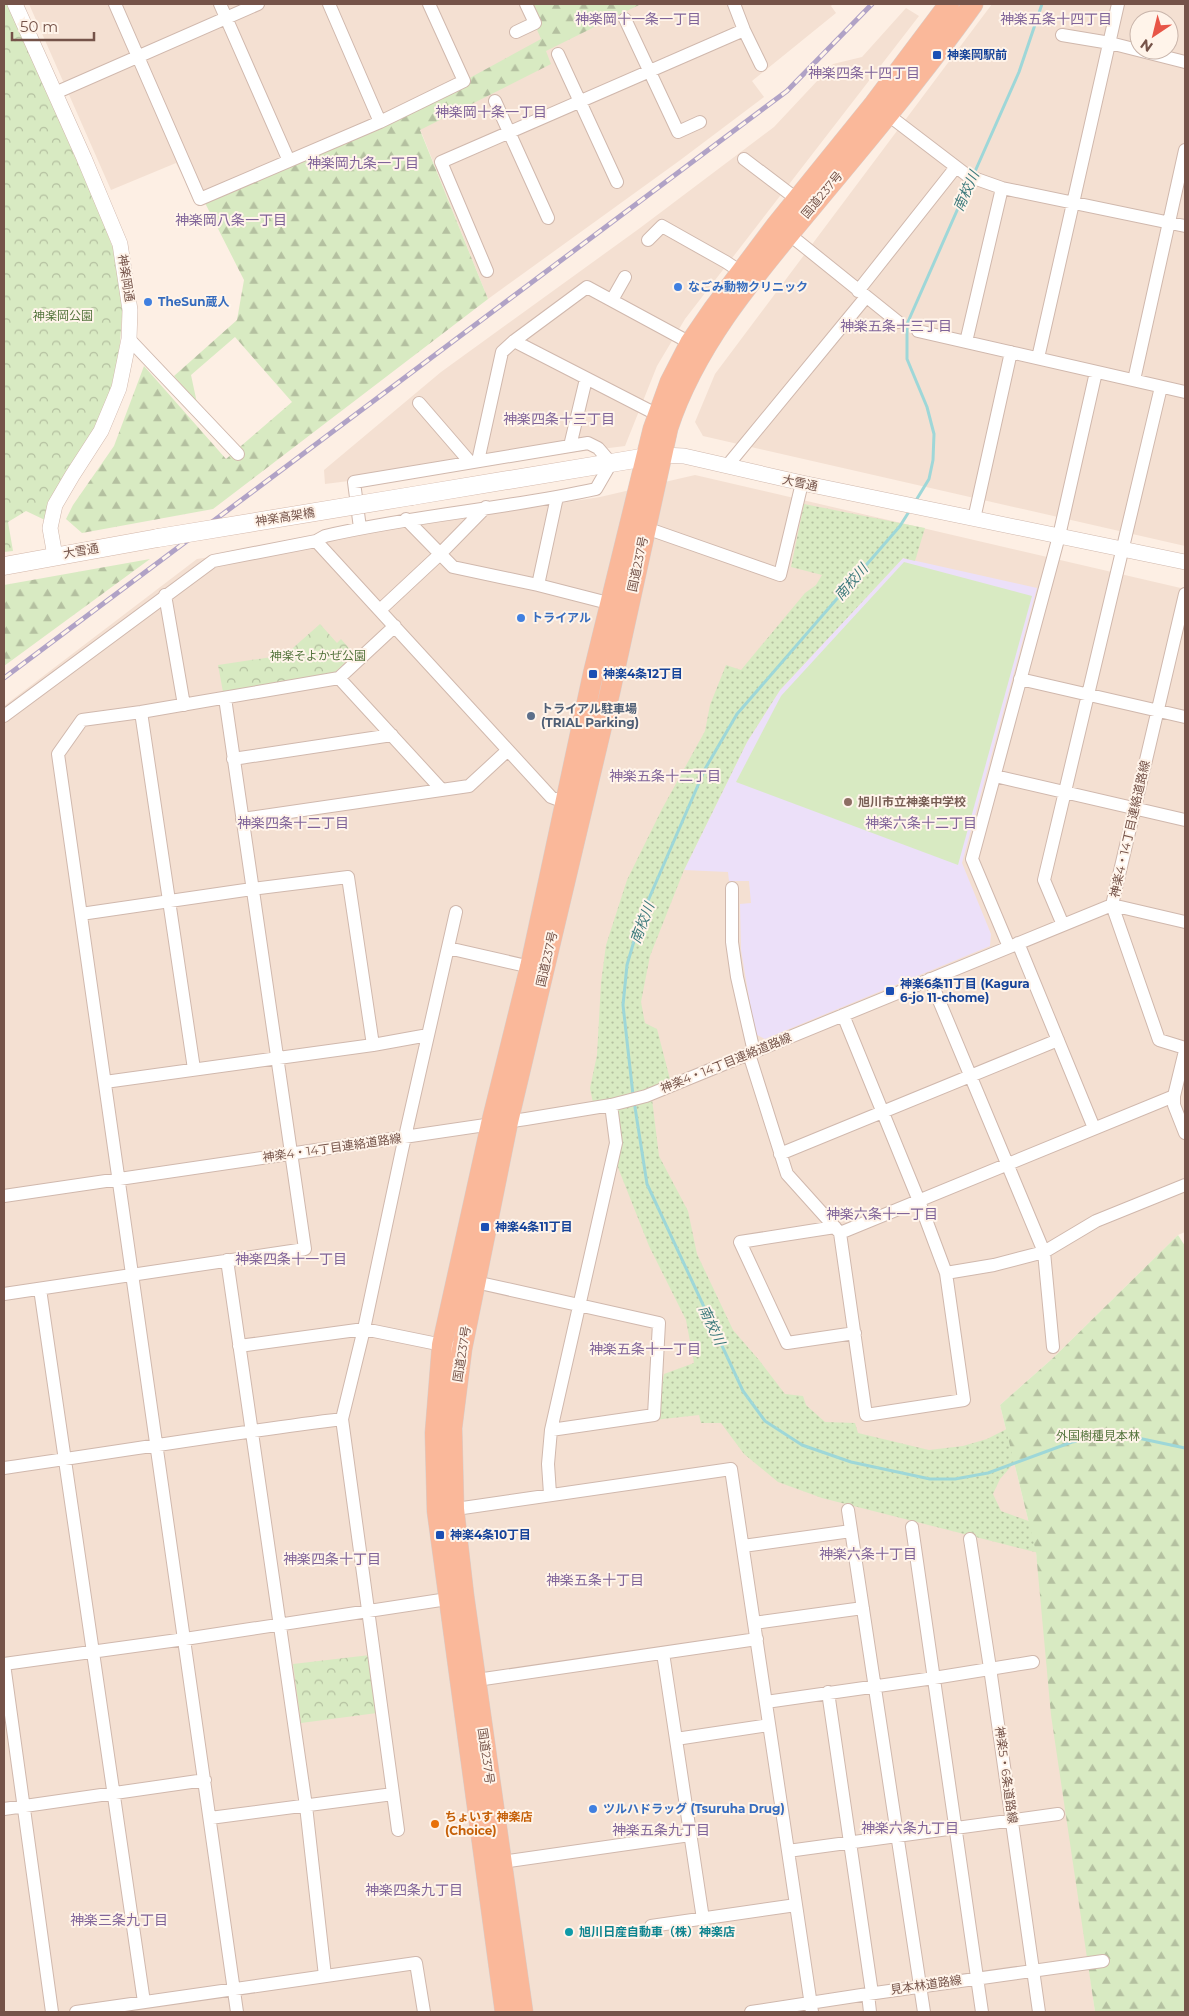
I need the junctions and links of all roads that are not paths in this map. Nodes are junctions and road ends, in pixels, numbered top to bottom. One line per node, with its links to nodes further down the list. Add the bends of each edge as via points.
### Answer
1 (15, 4): 23 (street, 神楽岡通)
2 (115, 4): 19 (street)
3 (220, 4): 12 (street)
4 (258, 4): 12 (street)
5 (329, 4): 27 (street)
6 (430, 4): 27 (street, via 464,81)
7 (526, 4): 15 (street, via 534,23)
8 (734, 4): 14 (street)
9 (949, 4): 26 (highway, 国道237号)
10 (973, 4): 26 (highway, 国道237号, via 937,55)
11 (1118, 4): 17 (street)
12 (226, 18): 19 (street); 32 (street)
13 (626, 19): 22 (street)
14 (744, 30): 21 (street); 22 (street)
15 (516, 32)
16 (1062, 34): 17 (street)
17 (1110, 43): 20 (street); 36 (street)
18 (558, 54): 25 (street)
19 (138, 56): 23 (street); 32 (street, via 200,199)
20 (1185, 62)
21 (761, 65)
22 (651, 71): 25 (street); 28 (street, via 678,132)
23 (55, 92): 50 (street, 神楽岡通, via 120,244 130,310)
24 (495, 101): 29 (street)
25 (579, 103): 29 (street); 34 (street)
26 (881, 109): 33 (street); 37 (highway, 国道237号)
27 (380, 122): 32 (street)
28 (700, 122)
29 (510, 133): 38 (street); 43 (street, via 441,162)
30 (1185, 150): 39 (street)
31 (744, 159): 37 (street)
32 (289, 161)
33 (956, 167): 35 (street, via 973,178); 46 (street)
34 (617, 182)
35 (1002, 188): 36 (street); 52 (street)
36 (1073, 202): 39 (street); 55 (street)
37 (804, 204): 41 (highway, 国道237号)
38 (548, 218)
39 (1170, 222): 40 (street); 58 (street)
40 (1185, 226)
41 (783, 229): 44 (highway, 国道237号); 46 (street)
42 (648, 240): 44 (street, via 662,226)
43 (487, 271)
44 (747, 276): 53 (highway, 国道237号, via 726,316)
45 (625, 277): 47 (street)
46 (862, 294): 48 (street); 68 (street)
47 (612, 300): 51 (street, via 587,287); 53 (street)
48 (898, 322)
49 (918, 331): 52 (street)
50 (129, 339): 64 (street); 82 (street, 神楽岡通, via 119,388 101,432 56,505 50,528)
51 (514, 341): 57 (street); 66 (street, via 502,352)
52 (966, 342): 54 (street)
53 (697, 347): 62 (highway, 国道237号, via 670,382); 65 (highway, 国道237号)
54 (1011, 352): 55 (street); 74 (street)
55 (1038, 358): 56 (street)
56 (1096, 372): 58 (street); 77 (street)
57 (586, 379): 62 (street); 63 (street)
58 (1134, 380): 59 (street)
59 (1161, 386): 60 (street); 80 (street)
60 (1185, 392)
61 (419, 403): 66 (street)
62 (658, 415): 65 (highway, 国道237号)
63 (570, 446): 66 (street); 67 (street, via 588,443 598,448)
64 (238, 454)
65 (654, 456): 67 (main road, 大雪通); 68 (street, 大雪通, via 684,456); 76 (highway, 国道237号); 88 (highway, 国道237号)
66 (474, 461): 75 (street, via 354,482)
67 (611, 463): 70 (main road, 大雪通); 71 (street, via 596,489)
68 (728, 466): 69 (street, 大雪通)
69 (802, 483): 74 (street, 大雪通); 76 (street, via 780,575)
70 (412, 496): 78 (main road, 神楽高架橋, bridge)
71 (557, 498): 72 (street); 85 (street)
72 (486, 507): 73 (street); 81 (street)
73 (406, 519): 75 (street); 81 (street)
74 (974, 519): 77 (street, 大雪通)
75 (360, 528): 79 (street)
76 (646, 528): 88 (highway, 国道237号)
77 (1059, 536): 80 (street, 大雪通); 92 (street)
78 (158, 538): 82 (main road, 大雪通)
79 (316, 541): 87 (street, via 213,560); 89 (street)
80 (1123, 549): 83 (street, 大雪通); 93 (street)
81 (439, 555): 85 (street, via 453,567); 89 (street)
82 (55, 556): 84 (main road, 大雪通)
83 (1185, 562)
84 (4, 566)
85 (538, 585): 88 (street)
86 (1185, 594): 96 (street, 神楽4・14丁目連絡道路線)
87 (165, 595): 95 (street); 98 (street)
88 (620, 606): 106 (highway, 国道237号, via 593,674)
89 (380, 610): 90 (street)
90 (395, 626): 91 (street); 101 (street)
91 (339, 678): 94 (street); 100 (street)
92 (1020, 679): 93 (street); 103 (street)
93 (1088, 695): 96 (street); 105 (street)
94 (225, 698): 95 (street); 102 (street)
95 (184, 705): 97 (street)
96 (1158, 711): 99 (street); 107 (street, 神楽4・14丁目連絡道路線)
97 (141, 712): 112 (street); 115 (street, via 82,720 58,754)
98 (4, 716)
99 (1185, 718)
100 (392, 735): 102 (street); 104 (street)
101 (508, 750): 104 (street, via 468,786); 106 (street, via 551,797)
102 (233, 759): 108 (street)
103 (995, 776): 105 (street); 118 (street, via 972,859)
104 (442, 790): 108 (street)
105 (1065, 792): 107 (street); 117 (street, via 1044,880)
106 (574, 806): 120 (highway, 国道237号)
107 (1135, 808): 109 (street); 113 (street, 神楽4・14丁目連絡道路線)
108 (242, 819): 111 (street)
109 (1185, 820)
110 (732, 888): 127 (street, via 737,977)
111 (252, 889): 112 (street); 125 (street, via 348,877); 128 (street)
112 (170, 901): 115 (street); 129 (street)
113 (1112, 905): 116 (street); 117 (street, 神楽4・14丁目連絡道路線); 126 (street, via 1159,1040)
114 (456, 912): 119 (street)
115 (81, 914): 131 (street)
116 (1185, 922)
117 (1063, 925): 118 (street, 神楽4・14丁目連絡道路線)
118 (1014, 945): 121 (street, 神楽4・14丁目連絡道路線); 124 (street)
119 (448, 948): 120 (street); 123 (street)
120 (537, 969): 135 (highway, 国道237号)
121 (930, 979): 122 (street, 神楽4・14丁目連絡道路線); 130 (street)
122 (843, 1015): 127 (street, 神楽4・14丁目連絡道路線); 134 (street)
123 (428, 1035): 125 (street); 138 (street)
124 (1058, 1040): 130 (street); 136 (street)
125 (373, 1045): 128 (street)
126 (1185, 1049): 132 (street)
127 (752, 1053): 133 (street, 神楽4・14丁目連絡道路線, via 641,1097); 140 (street)
128 (277, 1058): 129 (street); 139 (street)
129 (194, 1069): 131 (street)
130 (971, 1077): 134 (street); 141 (street)
131 (105, 1082): 142 (street)
132 (1174, 1096): 136 (street); 137 (street, via 1174,1106)
133 (611, 1104): 135 (street, 神楽4・14丁目連絡道路線); 154 (street, via 616,1143)
134 (882, 1112): 140 (street); 145 (street)
135 (500, 1123): 138 (street, 神楽4・14丁目連絡道路線); 151 (highway, 国道237号, via 486,1227)
136 (1094, 1128): 141 (street)
137 (1185, 1133)
138 (405, 1137): 139 (street, 神楽4・14丁目連絡道路線); 155 (street)
139 (291, 1154): 142 (street, 神楽4・14丁目連絡道路線); 148 (street, via 305,1248)
140 (780, 1154): 146 (street, via 787,1174)
141 (1007, 1164): 145 (street); 147 (street)
142 (120, 1179): 144 (street, 神楽4・14丁目連絡道路線); 150 (street)
143 (1185, 1184): 147 (street, via 1096,1221)
144 (4, 1196)
145 (919, 1201): 146 (street); 149 (street)
146 (837, 1230): 156 (street); 156 (street, via 740,1242 787,1343)
147 (1044, 1252): 149 (street); 159 (street)
148 (227, 1260): 150 (street); 157 (street)
149 (946, 1273): 156 (street, via 964,1400 866,1415)
150 (133, 1275): 152 (street); 163 (street)
151 (467, 1281): 154 (street); 158 (highway, 国道237号)
152 (40, 1289): 153 (street); 164 (street)
153 (4, 1294)
154 (579, 1304): 162 (street); 162 (street, via 659,1323 654,1415)
155 (364, 1329): 157 (street); 158 (street); 160 (street)
156 (855, 1334)
157 (239, 1346): 161 (street)
158 (452, 1347): 167 (highway, 国道237号, via 452,1428)
159 (1053, 1347)
160 (342, 1419): 161 (street); 175 (street)
161 (252, 1430): 163 (street); 177 (street)
162 (551, 1430): 166 (street)
163 (157, 1446): 164 (street); 178 (street)
164 (64, 1460): 165 (street); 180 (street)
165 (4, 1468)
166 (550, 1494): 167 (street); 172 (street, via 731,1469)
167 (446, 1510): 173 (highway, 国道237号)
168 (848, 1510): 170 (street)
169 (912, 1527): 185 (street)
170 (851, 1531): 172 (street); 174 (street)
171 (970, 1539): 184 (street, 神楽5・6条道路線)
172 (743, 1546): 176 (street)
173 (456, 1597): 175 (street); 186 (highway, 国道237号)
174 (863, 1608): 176 (street); 187 (street)
175 (368, 1610): 177 (street); 194 (street)
176 (754, 1623): 179 (street)
177 (280, 1625): 178 (street); 196 (street)
178 (185, 1639): 180 (street); 192 (street)
179 (757, 1639): 181 (street); 189 (street)
180 (94, 1651): 183 (street); 193 (street)
181 (663, 1653): 186 (street); 191 (street)
182 (1033, 1662): 184 (street)
183 (4, 1664): 195 (street)
184 (990, 1668): 185 (street); 200 (street, 神楽5・6条道路線)
185 (934, 1678): 187 (street); 201 (street)
186 (468, 1681): 207 (highway, 国道237号)
187 (875, 1686): 188 (street); 204 (street)
188 (828, 1692): 189 (street); 205 (street)
189 (766, 1702): 190 (street)
190 (769, 1725): 191 (street); 206 (street)
191 (676, 1739): 203 (street)
192 (204, 1780): 193 (street); 199 (street)
193 (114, 1793): 195 (street); 218 (street)
194 (393, 1794): 196 (street); 202 (street)
195 (23, 1806): 197 (street); 220 (street)
196 (306, 1806): 199 (street); 213 (street)
197 (4, 1809)
198 (1058, 1814): 200 (street)
199 (210, 1818): 216 (street)
200 (1012, 1820): 201 (street); 212 (street, 神楽5・6条道路線)
201 (956, 1827): 204 (street); 214 (street)
202 (398, 1830)
203 (690, 1835): 207 (street); 209 (street)
204 (897, 1836): 205 (street); 215 (street)
205 (851, 1842): 206 (street); 217 (street)
206 (788, 1851): 208 (street)
207 (493, 1863): 224 (highway, 国道237号); 225 (highway, 国道237号)
208 (796, 1905): 209 (street); 219 (street)
209 (703, 1919): 210 (street)
210 (651, 1926)
211 (1102, 1961): 212 (street, 見本林道路線)
212 (1033, 1970): 214 (street, 見本林道路線); 230 (street, 神楽5・6条道路線)
213 (325, 1976): 216 (street); 223 (street, via 416,1963)
214 (978, 1978): 215 (street, 見本林道路線); 229 (street)
215 (920, 1986): 217 (street, 見本林道路線); 228 (street)
216 (234, 1989): 218 (street); 222 (street)
217 (870, 1993): 219 (street, 見本林道路線); 227 (street)
218 (144, 2002): 221 (street)
219 (811, 2008): 226 (street, 見本林道路線)
220 (52, 2012)
221 (76, 2012)
222 (238, 2012)
223 (424, 2012)
224 (505, 2012)
225 (523, 2012)
226 (750, 2012)
227 (870, 2012)
228 (924, 2012)
229 (982, 2012)
230 (1039, 2012)

